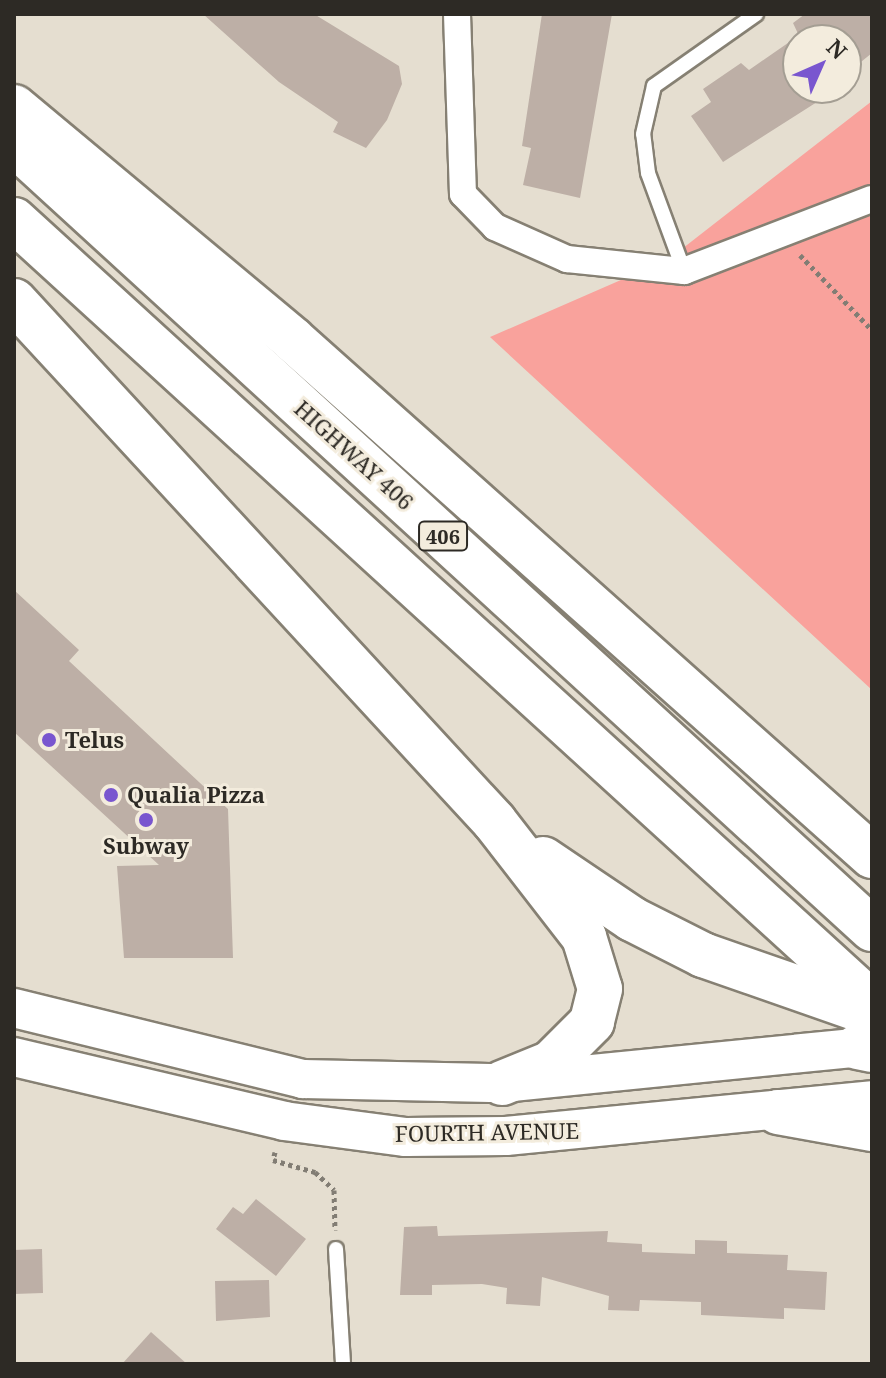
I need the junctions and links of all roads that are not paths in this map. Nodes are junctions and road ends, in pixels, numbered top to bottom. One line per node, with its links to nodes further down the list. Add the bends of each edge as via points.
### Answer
1 (457, 14): 7 (street, via 463,194 495,227 567,259)
2 (756, 14): 7 (lane, via 654,86 643,134 648,173)
3 (14, 107): 10 (highway, via 292,339)
4 (14, 144): 11 (highway, HIGHWAY 406 / 406)
5 (872, 199): 7 (street)
6 (14, 220): 12 (highway, 406)
7 (684, 271)
8 (14, 301): 9 (highway)
9 (494, 821): 14 (highway, via 632,919 795,991); 16 (highway, via 584,937 600,989 592,1022 571,1048)
10 (872, 856)
11 (872, 929)
12 (872, 1003)
13 (14, 1008): 16 (main road, via 303,1079)
14 (868, 1039): 16 (main road)
15 (14, 1057): 19 (main road, FOURTH AVENUE, via 284,1121 406,1137 506,1136)
16 (502, 1083)
17 (872, 1098): 18 (highway)
18 (828, 1105): 19 (main road, FOURTH AVENUE)
19 (778, 1112): 20 (highway)
20 (872, 1129)
21 (336, 1249): 22 (lane)
22 (343, 1364)

